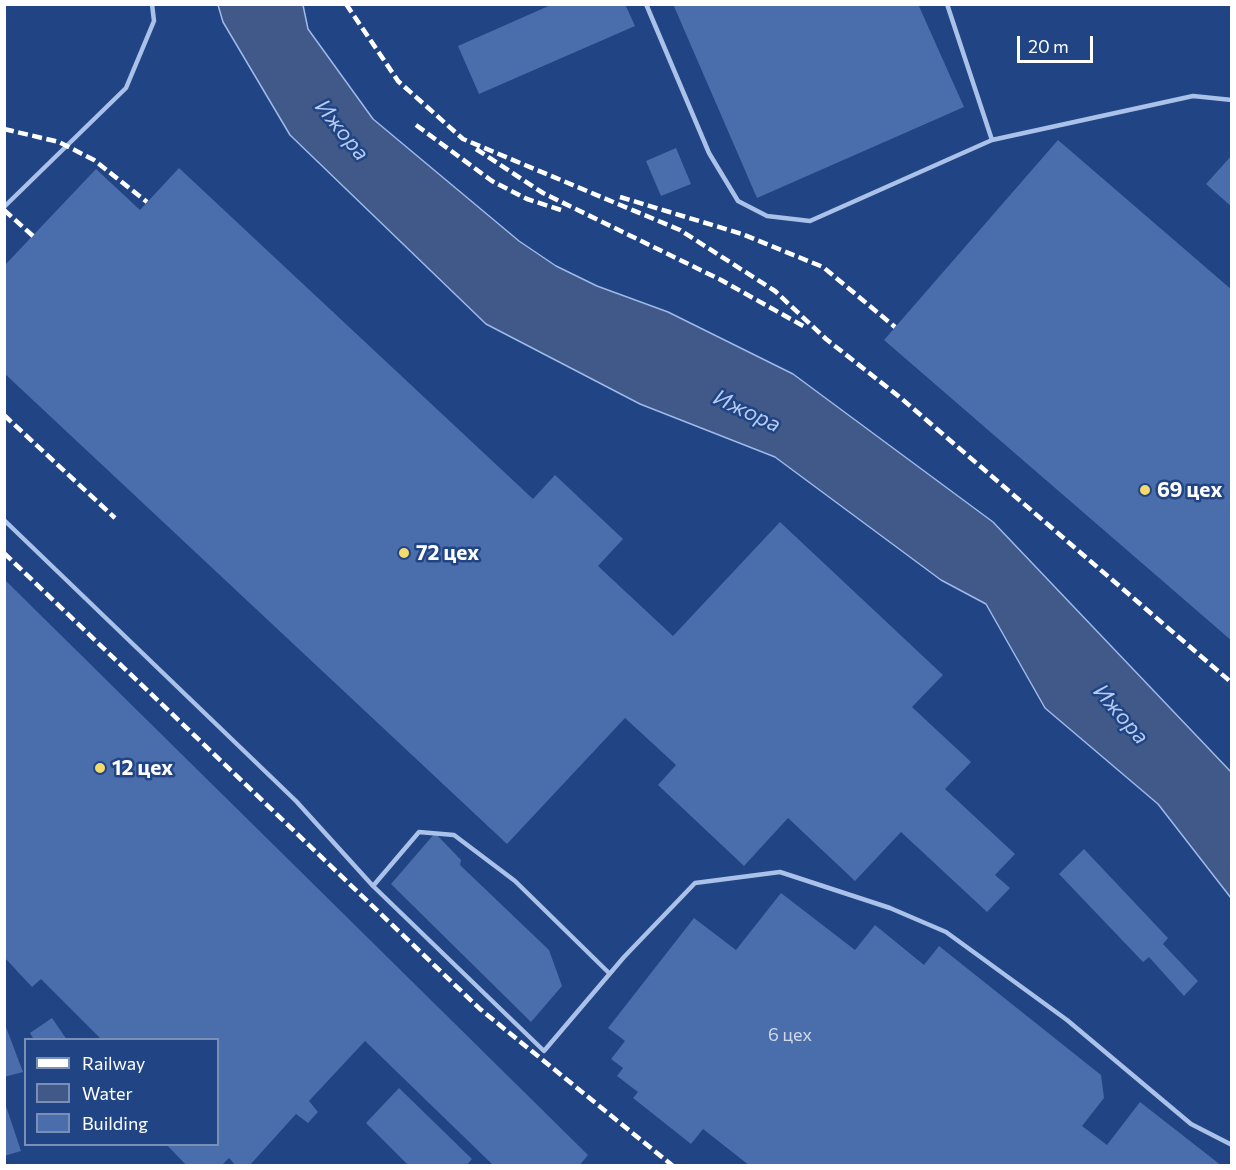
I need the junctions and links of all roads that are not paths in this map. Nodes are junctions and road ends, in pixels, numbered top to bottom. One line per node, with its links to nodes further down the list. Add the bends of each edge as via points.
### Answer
1 (152, 4): 6 (lane, via 154,21 126,88)
2 (646, 4): 5 (lane, via 709,153 738,201 766,216 810,221)
3 (947, 4): 5 (lane)
4 (1232, 100): 5 (lane, via 1193,96)
5 (992, 140)
6 (4, 207)
7 (4, 519): 8 (lane, via 296,801)
8 (373, 886): 9 (lane, via 419,832 454,835 515,881); 9 (lane, via 544,1051)
9 (609, 973): 10 (lane, via 695,883 780,872 890,908 946,932 1067,1020 1191,1124)
10 (1232, 1145)

